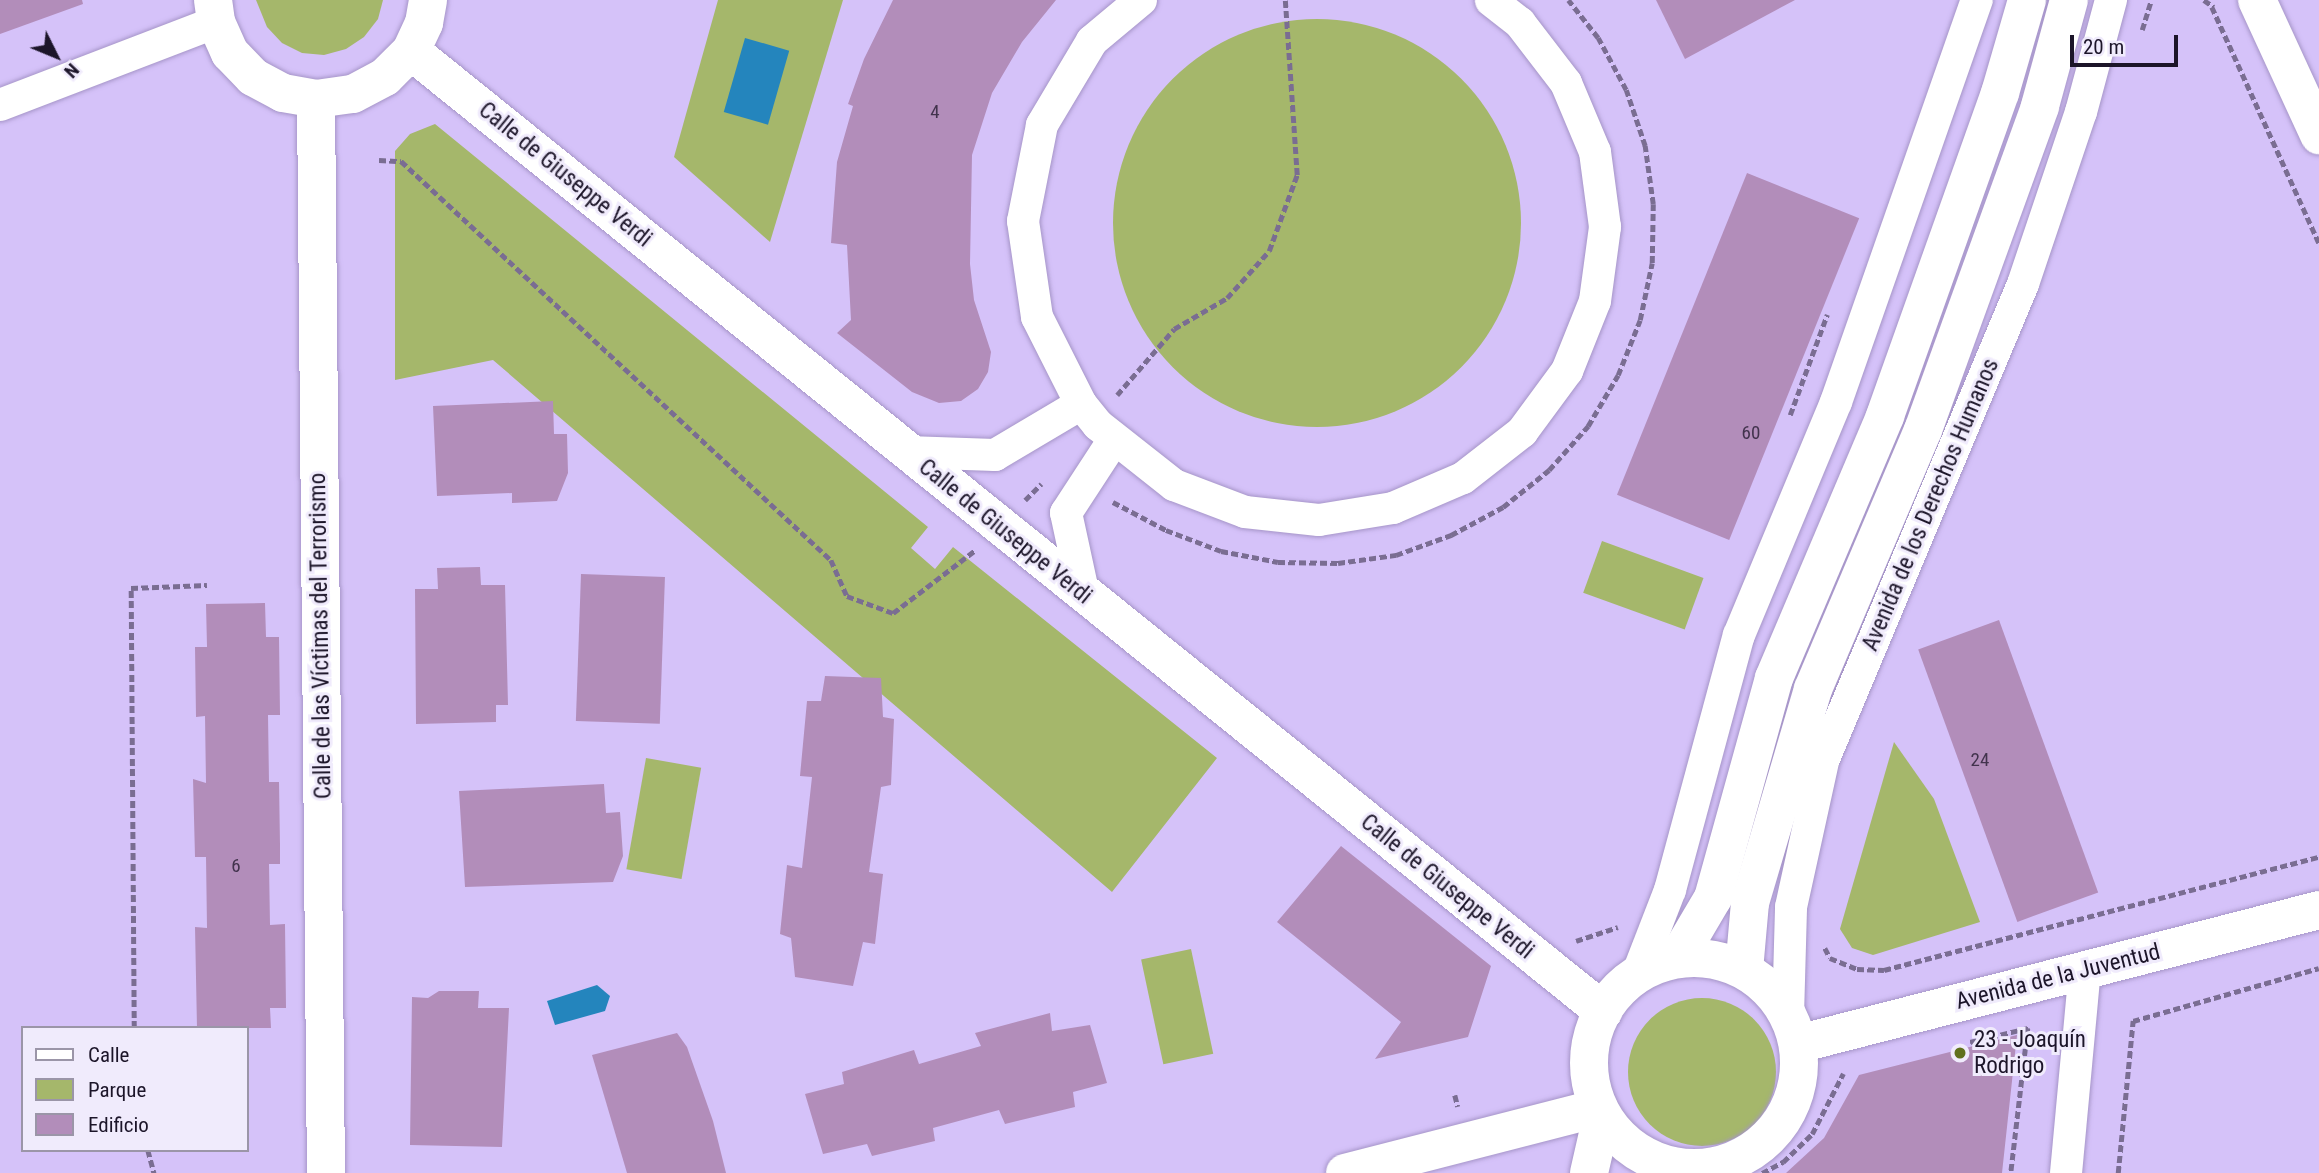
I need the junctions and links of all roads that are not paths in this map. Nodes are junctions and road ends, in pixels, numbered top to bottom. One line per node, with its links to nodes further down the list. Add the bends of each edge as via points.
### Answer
1 (428, 0): 10 (street)
2 (1141, 0): 14 (street, via 1092,41 1042,125 1023,221 1037,317)
3 (1491, 0): 14 (street, via 1520,23 1566,83 1595,152 1605,227 1595,301 1567,371 1522,432 1462,478 1393,508 1319,520 1245,512 1174,485)
4 (1977, 0): 21 (street, via 1836,402 1739,635 1670,890)
5 (2027, 0): 18 (street, via 2000,93 1885,416 1773,678 1713,898)
6 (2068, 0): 19 (street, Avenida de los Derechos Humanos, via 2040,106 1923,430 1813,689 1750,903)
7 (2111, 0): 23 (street, Avenida de los Derechos Humanos, via 2081,112 2023,284 1823,761 1791,906)
8 (2239, 2): 13 (street)
9 (214, 11): 11 (street, via 230,53 253,77 283,93); 12 (street)
10 (411, 51): 11 (street, via 385,77 353,94); 15 (street, Calle de Giuseppe Verdi)
11 (316, 99): 26 (street, Calle de las Víctimas del Terrorismo)
12 (0, 105)
13 (2319, 135)
14 (1097, 423): 15 (street, via 995,455); 16 (street, via 1066,513)
15 (907, 452): 16 (street, Calle de Giuseppe Verdi)
16 (1084, 596): 22 (street, Calle de Giuseppe Verdi)
17 (2319, 910): 20 (street, Avenida de la Juventud)
18 (1677, 959): 19 (street, via 1712,959); 21 (street)
19 (1744, 970): 23 (street, via 1769,989)
20 (2085, 970): 23 (street, Avenida de la Juventud); 29 (street)
21 (1637, 975): 22 (street)
22 (1602, 1011): 24 (street, via 1588,1059)
23 (1793, 1030): 25 (street, via 1798,1073 1792,1101 1758,1147 1734,1161 1706,1168)
24 (1600, 1112): 25 (street); 27 (street); 28 (street)
25 (1647, 1166)
26 (326, 1173)
27 (1345, 1173)
28 (1588, 1173)
29 (2066, 1173)

